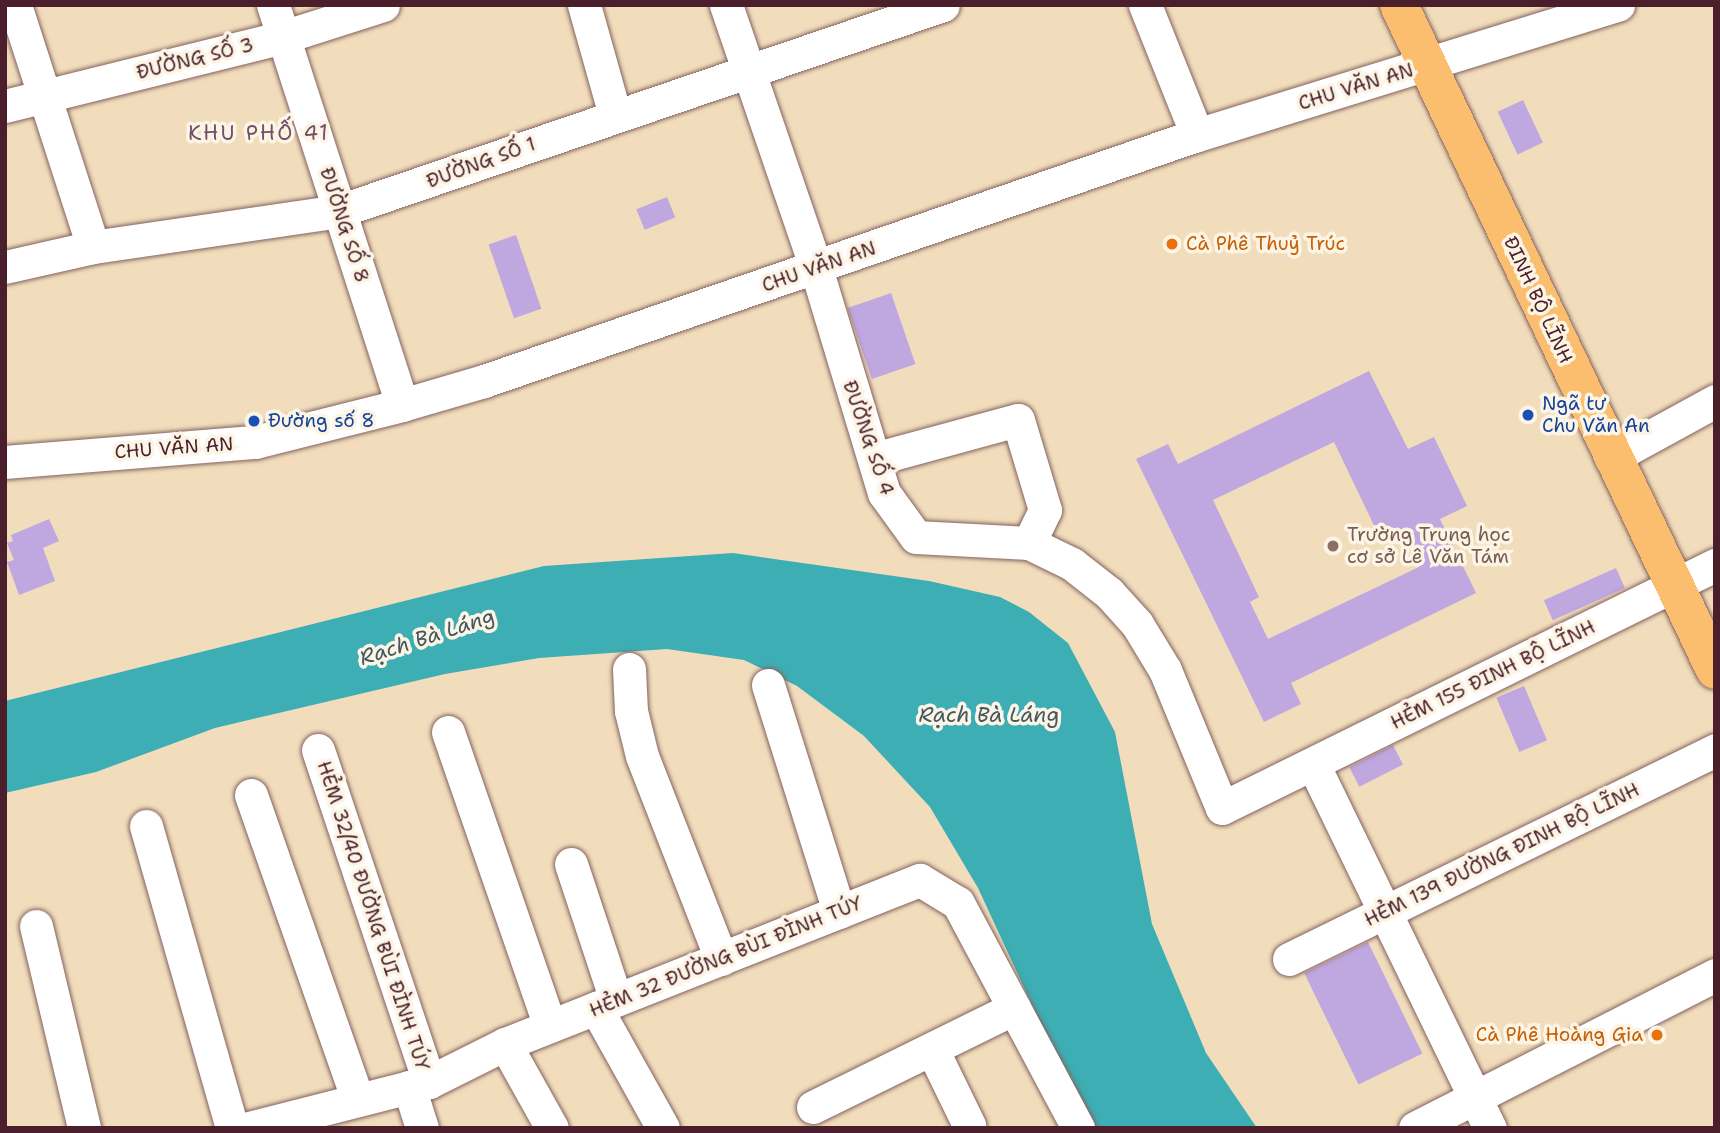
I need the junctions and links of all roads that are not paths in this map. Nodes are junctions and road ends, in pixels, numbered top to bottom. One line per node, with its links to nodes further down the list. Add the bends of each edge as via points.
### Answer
1 (15, 5): 13 (street)
2 (273, 5): 10 (street, ĐƯỜNG SỐ 8)
3 (383, 5): 10 (street, ĐƯỜNG SỐ 3)
4 (584, 5): 15 (street)
5 (726, 5): 12 (street, ĐƯỜNG SỐ 4)
6 (943, 5): 12 (street, ĐƯỜNG SỐ 1)
7 (1145, 5): 16 (street)
8 (1399, 5): 11 (main road, ĐINH BỘ LĨNH)
9 (1618, 5): 11 (street, CHU VĂN AN)
10 (283, 37): 13 (street, ĐƯỜNG SỐ 3); 17 (street, ĐƯỜNG SỐ 8)
11 (1428, 65): 16 (street, CHU VĂN AN); 23 (main road, ĐINH BỘ LĨNH)
12 (746, 70): 15 (street, ĐƯỜNG SỐ 1); 20 (street, ĐƯỜNG SỐ 4)
13 (44, 96): 14 (street, ĐƯỜNG SỐ 3); 18 (street)
14 (5, 106)
15 (615, 115): 17 (street, ĐƯỜNG SỐ 1)
16 (1197, 135): 20 (street, CHU VĂN AN)
17 (339, 211): 18 (street, ĐƯỜNG SỐ 1); 22 (street, ĐƯỜNG SỐ 8)
18 (93, 247): 19 (street, ĐƯỜNG SỐ 1)
19 (5, 267)
20 (816, 268): 22 (street, CHU VĂN AN); 24 (street, ĐƯỜNG SỐ 4)
21 (1715, 401): 23 (street)
22 (402, 405): 25 (street, CHU VĂN AN, via 255,442)
23 (1611, 458): 28 (main road, ĐINH BỘ LĨNH)
24 (874, 459): 26 (street, ĐƯỜNG SỐ 4, via 884,493 916,537); 26 (street, via 1018,420 1045,510)
25 (5, 461)
26 (1029, 543): 35 (street, ĐƯỜNG SỐ 4, via 1081,571 1137,624 1166,670 1222,808)
27 (1715, 565): 28 (street, HẺM 155 ĐINH BỘ LĨNH)
28 (1672, 587): 30 (main road, ĐINH BỘ LĨNH); 35 (street, HẺM 155 ĐINH BỘ LĨNH)
29 (629, 669): 42 (street, via 631,711 642,756)
30 (1715, 670)
31 (768, 685): 39 (street)
32 (448, 733): 47 (street)
33 (318, 750): 50 (street, HẺM 32/40 ĐƯỜNG BÙI ĐÌNH TÚY)
34 (1715, 750): 40 (street, HẺM 139 ĐƯỜNG ĐINH BỘ LĨNH)
35 (1313, 764): 40 (street)
36 (251, 795): 52 (street)
37 (146, 826): 56 (street)
38 (571, 864): 45 (street)
39 (839, 912): 42 (street, HẺM 32 ĐƯỜNG BÙI ĐÌNH TÚY); 46 (street, HẺM 32 ĐƯỜNG BÙI ĐÌNH TÚY, via 920,880 958,903)
40 (1387, 912): 43 (street, HẺM 139 ĐƯỜNG ĐINH BỘ LĨNH); 51 (street)
41 (36, 926): 55 (street)
42 (721, 958): 45 (street, HẺM 32 ĐƯỜNG BÙI ĐÌNH TÚY)
43 (1289, 960)
44 (1715, 975): 51 (street)
45 (606, 1004): 47 (street, HẺM 32 ĐƯỜNG BÙI ĐÌNH TÚY); 60 (street)
46 (1014, 1008): 49 (street); 61 (street, HẺM 32 ĐƯỜNG BÙI ĐÌNH TÚY)
47 (550, 1026): 48 (street, HẺM 32 ĐƯỜNG BÙI ĐÌNH TÚY)
48 (505, 1044): 50 (street, HẺM 32 ĐƯỜNG BÙI ĐÌNH TÚY); 59 (street)
49 (932, 1049): 53 (street); 54 (street)
50 (419, 1084): 52 (street, HẺM 32 ĐƯỜNG BÙI ĐÌNH TÚY); 58 (street, HẺM 32/40 ĐƯỜNG BÙI ĐÌNH TÚY)
51 (1475, 1097): 62 (street); 63 (street)
52 (358, 1100): 57 (street, HẺM 32 ĐƯỜNG BÙI ĐÌNH TÚY)
53 (813, 1107)
54 (969, 1125)
55 (85, 1128)
56 (232, 1128)
57 (249, 1128)
58 (422, 1128)
59 (552, 1128)
60 (663, 1128)
61 (1078, 1128)
62 (1415, 1128)
63 (1490, 1128)

